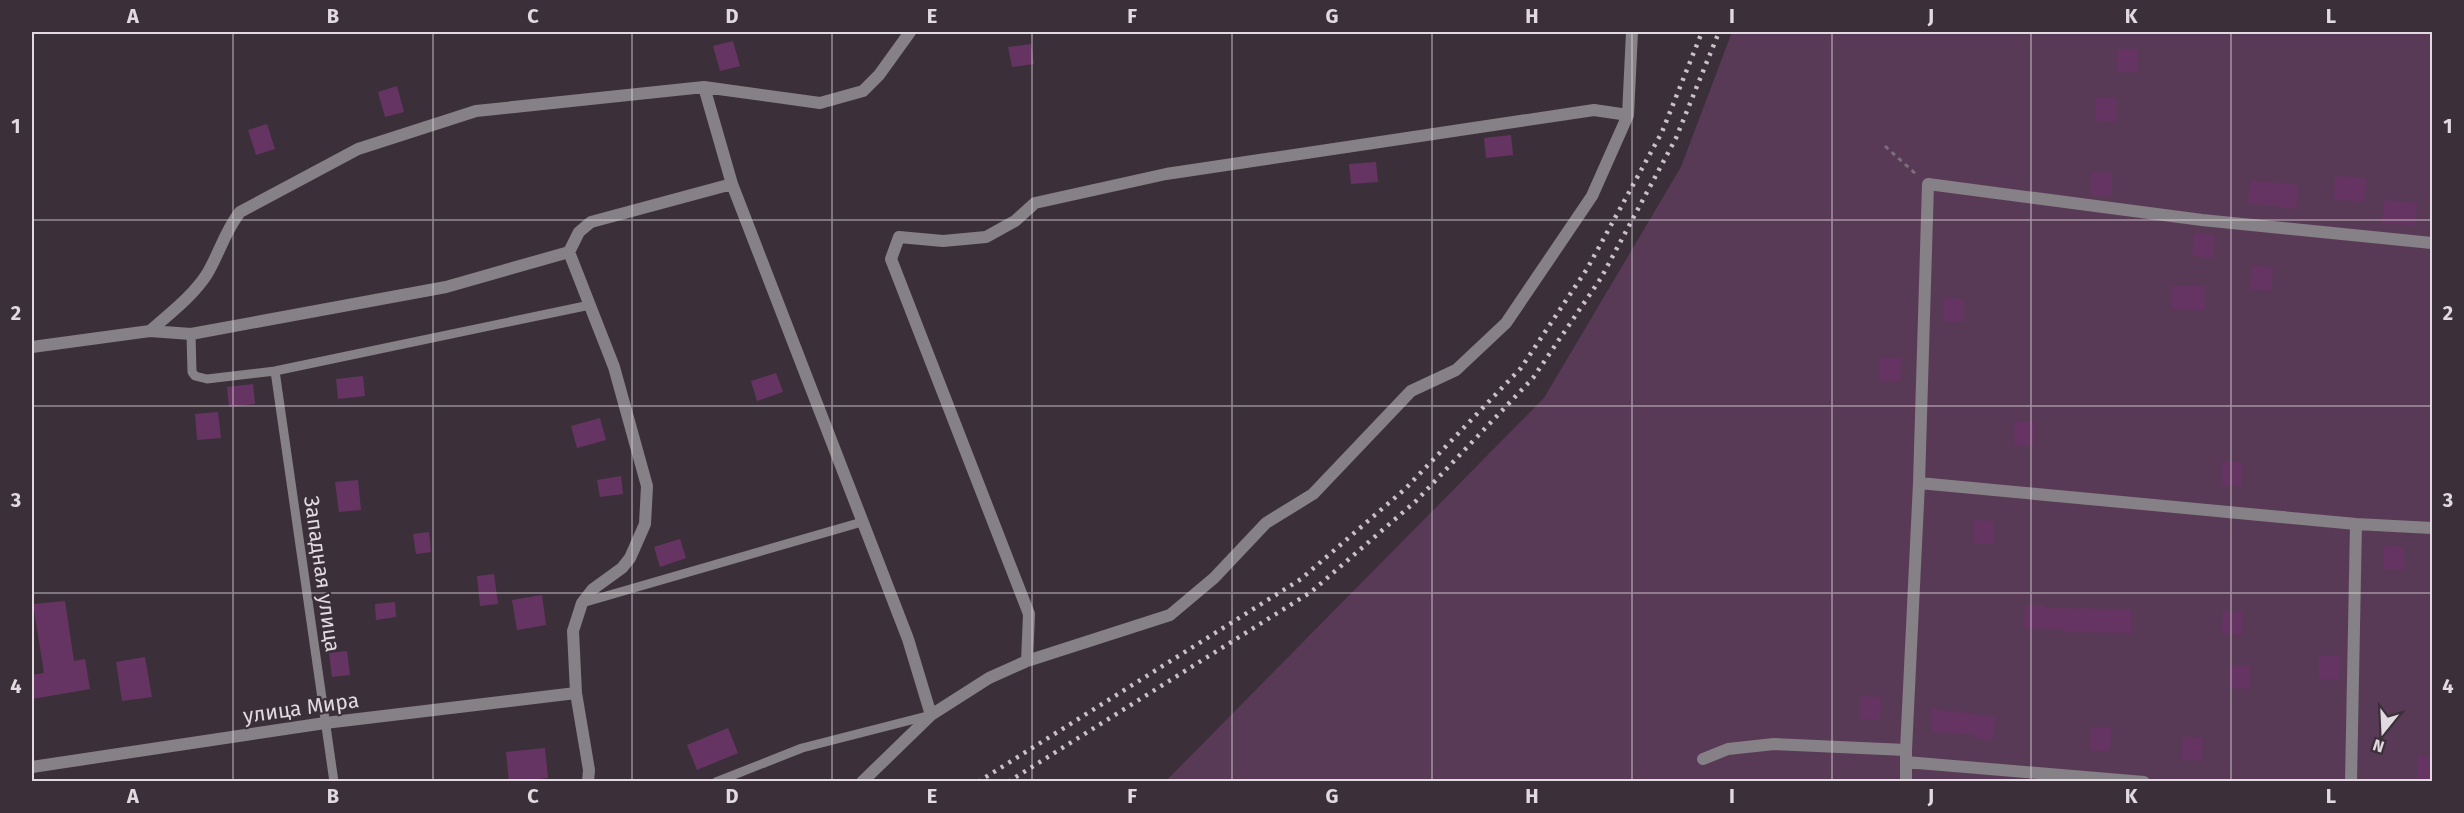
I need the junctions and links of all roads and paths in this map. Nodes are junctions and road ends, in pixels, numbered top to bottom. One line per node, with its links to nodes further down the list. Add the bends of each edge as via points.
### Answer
1 (910, 32): 3 (street, via 863,91 820,103)
2 (1632, 32): 4 (street)
3 (704, 87): 6 (street); 11 (street, via 476,111 358,149 240,212 198,286)
4 (1628, 115): 20 (street, via 1592,196 1506,324 1456,370 1411,392 1313,494 1266,522 1214,578 1170,615); 20 (street, via 1594,110 1166,174 1035,203 1015,221 986,237 943,242 899,237 891,259 1029,614)
5 (1885, 146): 7 (path)
6 (732, 184): 9 (street, via 591,222 579,232); 16 (street)
7 (1928, 184): 8 (street, via 2202,220); 15 (street)
8 (2433, 243)
9 (569, 252): 10 (street); 12 (street, via 446,287)
10 (590, 305): 14 (lane); 19 (street, via 614,367 647,486 645,524 630,558)
11 (150, 331): 12 (street); 13 (street)
12 (191, 334): 14 (lane, via 192,372 200,378)
13 (32, 347)
14 (275, 371): 23 (lane, Западная улица)
15 (1919, 483): 17 (street); 24 (street)
16 (862, 522): 19 (lane); 22 (street, via 908,639)
17 (2356, 524): 18 (street); 33 (street)
18 (2433, 528)
19 (582, 603): 21 (street, via 573,631)
20 (1027, 661): 22 (street, via 989,678)
21 (576, 693): 23 (street, улица Мира); 28 (street)
22 (931, 715): 29 (lane, via 802,748); 30 (street)
23 (325, 723): 26 (street, улица Мира); 27 (lane, Западная улица)
24 (1906, 756): 25 (street, via 1774,744 1728,749); 31 (street); 32 (street)
25 (1703, 759)
26 (32, 767)
27 (334, 782)
28 (588, 782)
29 (716, 782)
30 (862, 782)
31 (1906, 782)
32 (2144, 782)
33 (2350, 782)

